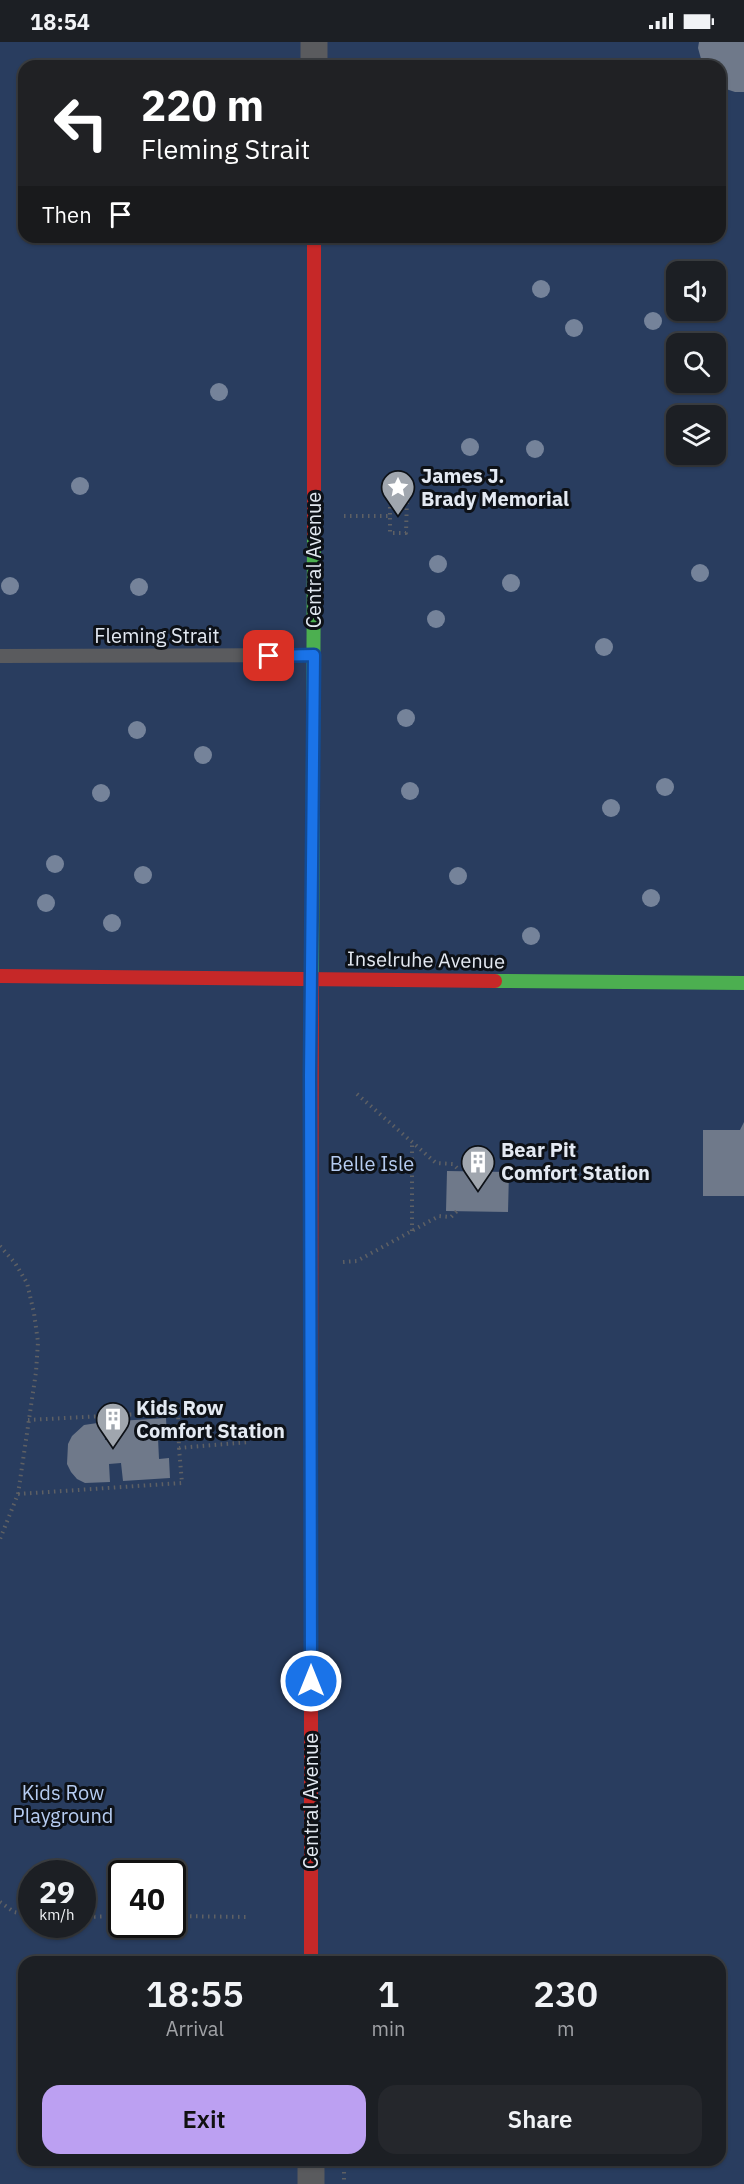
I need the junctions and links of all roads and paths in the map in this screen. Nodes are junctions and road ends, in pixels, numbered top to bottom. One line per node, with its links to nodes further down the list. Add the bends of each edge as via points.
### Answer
1 (314, 42): 2 (street)
2 (314, 60)
3 (314, 243): 4 (street, Central Avenue)
4 (314, 515): 5 (path); 6 (street, Central Avenue)
5 (390, 516): 5 (path, via 390,533 406,533 407,499 390,499)
6 (314, 655): 7 (lane, Fleming Strait); 9 (street, Central Avenue)
7 (0, 657)
8 (0, 976): 9 (street, Inselruhe Avenue)
9 (311, 978): 10 (street, Inselruhe Avenue); 17 (street, Central Avenue)
10 (744, 983)
11 (357, 1094): 12 (path)
12 (412, 1142): 13 (path, via 436,1163 453,1164); 15 (path)
13 (460, 1171)
14 (457, 1211): 15 (path, via 451,1217 439,1216)
15 (412, 1231): 17 (path, via 357,1261)
16 (0, 1246): 18 (path, via 27,1283 34,1313 38,1342)
17 (310, 1264): 27 (street, Central Avenue)
18 (28, 1420): 20 (path, via 177,1412); 21 (path)
19 (249, 1443): 20 (path)
20 (179, 1448): 21 (path, via 182,1483)
21 (18, 1494): 22 (path)
22 (0, 1539)
23 (0, 1902): 24 (path)
24 (18, 1913)
25 (186, 1916): 26 (path)
26 (249, 1917)
27 (311, 1956)
28 (311, 2166): 30 (street)
29 (344, 2166): 31 (path)
30 (311, 2184)
31 (344, 2184)

